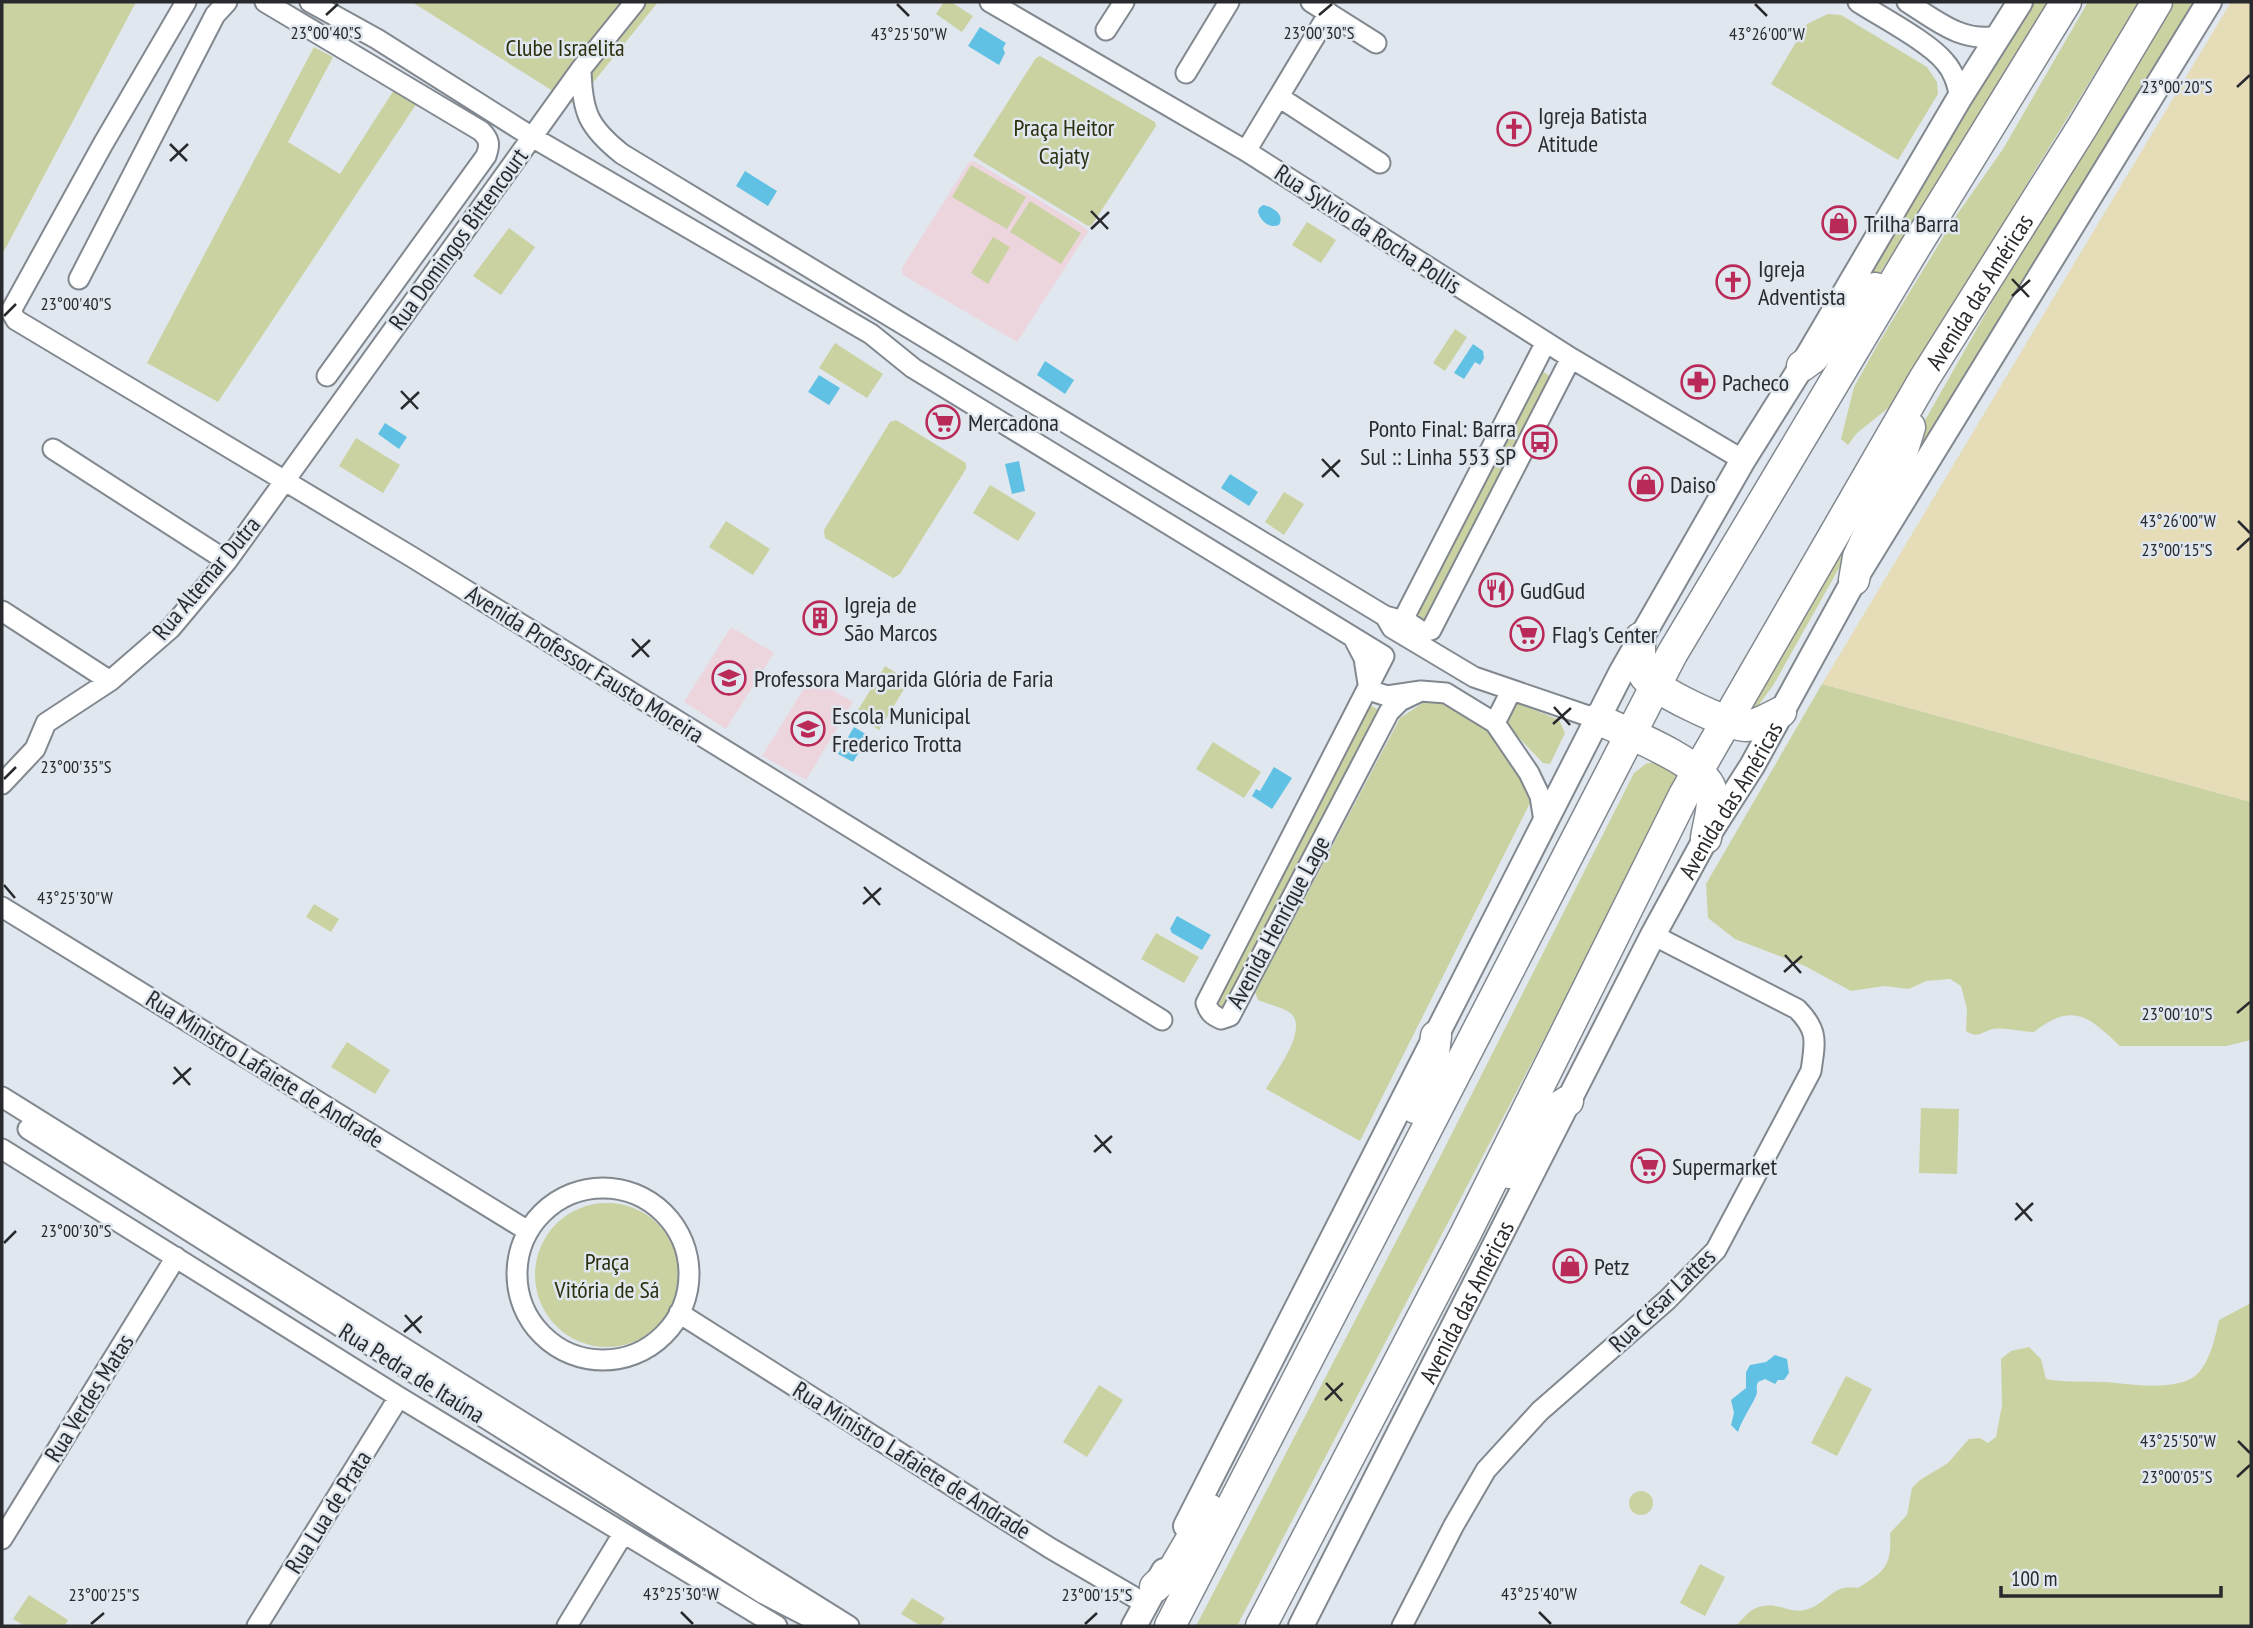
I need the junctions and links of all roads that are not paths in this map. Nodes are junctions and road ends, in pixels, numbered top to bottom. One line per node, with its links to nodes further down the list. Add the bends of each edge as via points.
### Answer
1 (186, 2): 38 (street, Avenida Professor Fausto Moreira, via 12,313 16,320)
2 (227, 2): 30 (street, via 215,15)
3 (265, 2): 21 (street)
4 (310, 2): 19 (street)
5 (635, 2): 22 (street, Rua Domingos Bittencourt)
6 (990, 2): 27 (street, Rua Sylvio da Rocha Pollis)
7 (1124, 2): 17 (street)
8 (1229, 2): 23 (street)
9 (1311, 2): 16 (street)
10 (1858, 2): 25 (street, via 1934,51 1956,79)
11 (1907, 2): 18 (street, via 1963,35)
12 (2020, 2): 18 (main road)
13 (2066, 2): 29 (highway)
14 (2157, 2): 35 (highway, Avenida das Américas)
15 (2209, 2): 40 (main road, Avenida das Américas)
16 (1329, 13): 20 (street); 24 (street)
17 (1106, 30)
18 (1999, 36): 25 (main road)
19 (377, 39): 21 (street, via 365,57); 26 (street)
20 (1376, 43)
21 (359, 58): 34 (street, via 481,131 490,146)
22 (581, 69): 26 (street, Rua Domingos Bittencourt); 42 (street, via 582,99 589,120 621,154)
23 (1186, 73)
24 (1279, 97): 27 (street); 28 (street)
25 (1960, 97): 33 (main road)
26 (532, 137): 38 (street, Rua Domingos Bittencourt); 44 (street, via 871,334 913,368)
27 (1246, 151): 31 (street, Rua Sylvio da Rocha Pollis)
28 (1380, 163)
29 (1911, 254): 33 (highway); 47 (highway)
30 (79, 279)
31 (1546, 342): 32 (street, Rua Sylvio da Rocha Pollis); 43 (street)
32 (1570, 358): 37 (street, Rua Sylvio da Rocha Pollis); 43 (street, via 1431,630 1421,631)
33 (1802, 366): 37 (main road)
34 (327, 376)
35 (1924, 379): 40 (highway, via 1894,479 1858,557); 53 (highway, Avenida das Américas)
36 (53, 449): 39 (street)
37 (1743, 460): 45 (main road)
38 (284, 479): 39 (street, Rua Altemar Dutra); 62 (street, Avenida Professor Fausto Moreira)
39 (226, 561): 46 (street, Rua Altemar Dutra, via 171,628)
40 (1854, 580): 51 (main road, Avenida das Américas)
41 (2, 611): 46 (street)
42 (1385, 616): 43 (street); 50 (street, via 1392,628 1426,650)
43 (1405, 620)
44 (1352, 636): 48 (street, via 1364,658); 48 (street, Avenida Henrique Lage, via 1384,656)
45 (1640, 638): 47 (highway, via 1644,674); 52 (main road)
46 (110, 681): 57 (street, Rua Altemar Dutra, via 46,723 35,749)
47 (1656, 686): 53 (highway); 55 (highway)
48 (1368, 690): 49 (street, via 1387,695); 49 (street, Avenida Henrique Lage, via 1206,1003 1214,1016 1230,1016 1389,712)
49 (1421, 691): 54 (street, via 1446,692)
50 (1511, 691): 52 (street); 54 (street)
51 (1781, 712): 53 (highway, via 1748,726); 59 (main road, Avenida das Américas)
52 (1597, 719): 55 (highway); 58 (main road)
53 (1727, 722): 56 (highway, Avenida das Américas)
54 (1495, 723): 58 (street, via 1530,773)
55 (1631, 734): 56 (highway); 68 (highway)
56 (1698, 770): 59 (highway, via 1712,799); 70 (highway, Avenida das Américas)
57 (2, 784)
58 (1544, 821): 63 (main road)
59 (1706, 838): 61 (main road, Avenida das Américas)
60 (2, 907): 69 (street, Rua Ministro Lafaiete de Andrade)
61 (1653, 935): 65 (main road, Avenida das Américas); 89 (street, Rua César Lattes, via 1797,1009 1815,1038 1811,1071 1716,1250 1667,1300 1540,1411 1486,1470)
62 (1162, 1020)
63 (1436, 1036): 68 (highway, via 1432,1070 1395,1167); 77 (main road)
64 (2, 1097): 83 (street)
65 (1568, 1101): 70 (highway, via 1552,1111 1528,1152); 88 (main road, Avenida das Américas)
66 (2, 1112): 82 (street, Rua Pedra de Itaúna, via 762,1593)
67 (2, 1149): 71 (street, Rua Pedra de Itaúna)
68 (1388, 1202): 73 (highway)
69 (528, 1231): 72 (street, via 547,1208 573,1193 602,1187 631,1192 648,1201 677,1228 688,1255 688,1285); 72 (street, via 518,1256 517,1284 524,1310 540,1333 561,1350 587,1359 614,1359 640,1351 663,1335)
70 (1465, 1235): 78 (highway, Avenida das Américas)
71 (176, 1257): 74 (street, Rua Pedra de Itaúna); 76 (street, Rua Verdes Matas)
72 (679, 1313): 77 (street, Rua Ministro Lafaiete de Andrade, via 1050,1548)
73 (1291, 1391): 77 (highway, via 1256,1433 1173,1570); 85 (highway)
74 (399, 1397): 75 (street, Rua Pedra de Itaúna); 79 (street, Rua Lua de Prata)
75 (623, 1534): 80 (street); 81 (street, Rua Pedra de Itaúna)
76 (2, 1539)
77 (1151, 1596): 84 (main road)
78 (1276, 1597): 86 (highway, Avenida das Américas); 87 (highway)
79 (257, 1626)
80 (567, 1626)
81 (777, 1626)
82 (826, 1626)
83 (849, 1626)
84 (1135, 1626)
85 (1170, 1626)
86 (1261, 1626)
87 (1268, 1626)
88 (1301, 1626)
89 (1402, 1626)

